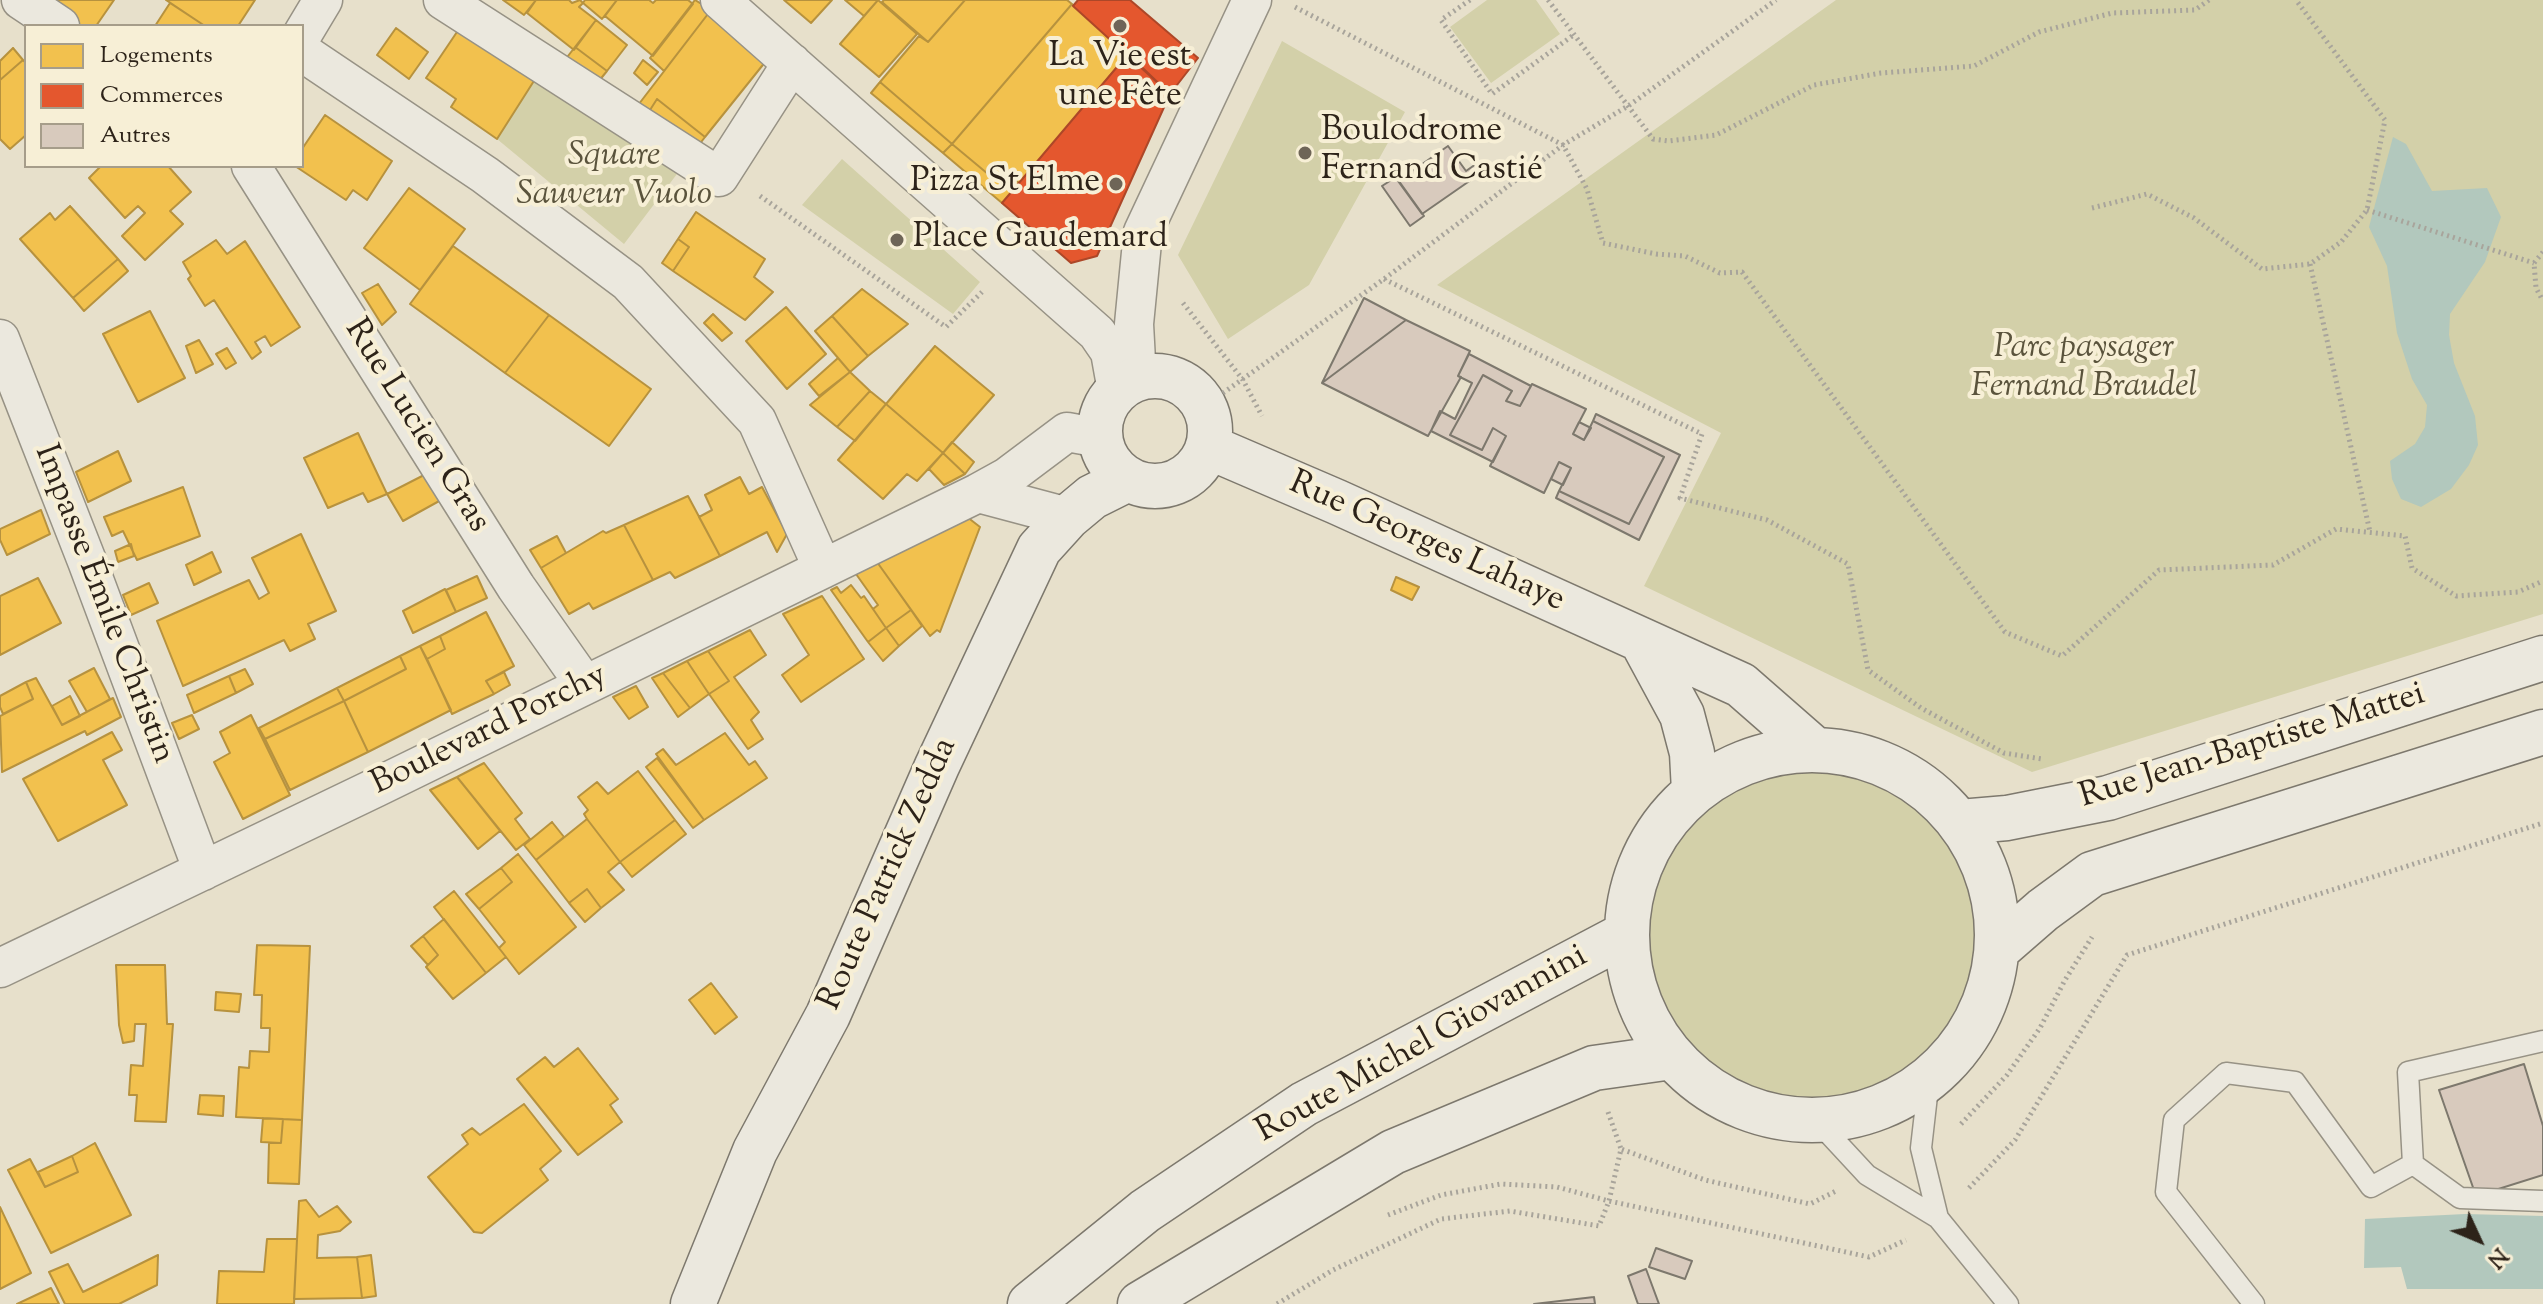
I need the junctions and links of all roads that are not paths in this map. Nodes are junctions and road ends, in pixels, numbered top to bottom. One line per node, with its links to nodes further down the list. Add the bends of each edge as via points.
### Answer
1 (21, 0): 6 (street)
2 (323, 0): 7 (street)
3 (443, 0): 9 (street, via 733,182)
4 (720, 0): 9 (street)
5 (1267, 2): 12 (street, via 1143,232)
6 (57, 24)
7 (304, 32)
8 (304, 53): 18 (street, via 485,175 628,282 757,421)
9 (792, 63): 12 (street, via 1097,333)
10 (252, 168): 21 (street, Rue Lucien Gras, via 516,587)
11 (0, 339): 26 (street, Impasse Émile Christin)
12 (1127, 385): 13 (main road, via 1107,404); 14 (main road, via 1152,375 1195,392 1210,418)
13 (1100, 438): 15 (main road, via 1105,454); 16 (street, Boulevard Porchy, via 1067,432)
14 (1209, 447): 15 (main road, via 1190,475 1175,483 1143,485); 19 (main road, Rue Georges Lahaye)
15 (1128, 479): 17 (main road, Route Patrick Zedda, via 1092,497)
16 (978, 493): 17 (street); 18 (street, Boulevard Porchy)
17 (1068, 517): 37 (main road, Route Patrick Zedda, via 1039,549 828,1015 755,1151)
18 (823, 569): 21 (street, Boulevard Porchy)
19 (1643, 643): 23 (main road, Rue Georges Lahaye, via 1741,685); 24 (main road, via 1682,715)
20 (2543, 658): 25 (main road, Rue Jean-Baptiste Mattei, via 2108,798)
21 (585, 685): 26 (street, Boulevard Porchy)
22 (2543, 732): 28 (main road, Rue Jean-Baptiste Mattei, via 2092,874)
23 (1813, 748): 24 (main road, via 1750,760); 25 (main road, via 1869,757 1919,782)
24 (1694, 791): 27 (main road, via 1657,831 1634,880)
25 (1960, 822): 28 (main road, via 1983,861 1995,905)
26 (203, 871): 29 (street, Boulevard Porchy)
27 (1626, 934): 31 (main road, via 1638,1000); 38 (main road, Route Michel Giovannini, via 1304,1104 1145,1211)
28 (1997, 950): 32 (main road, via 1976,1021)
29 (0, 968)
30 (2543, 1041): 34 (lane, via 2408,1072)
31 (1672, 1057): 33 (main road, via 1737,1105); 39 (main road, via 1594,1068 1393,1152)
32 (1929, 1078): 33 (main road, via 1895,1100 1856,1114); 36 (lane, via 1921,1148)
33 (1816, 1120): 36 (lane, via 1867,1175)
34 (2413, 1164): 35 (lane, via 2460,1198); 41 (lane, via 2371,1187 2295,1082 2226,1073 2174,1120 2166,1192)
35 (2543, 1201)
36 (1938, 1218): 40 (lane)
37 (693, 1304)
38 (1030, 1304)
39 (1140, 1304)
40 (2008, 1304)
41 (2254, 1304)

